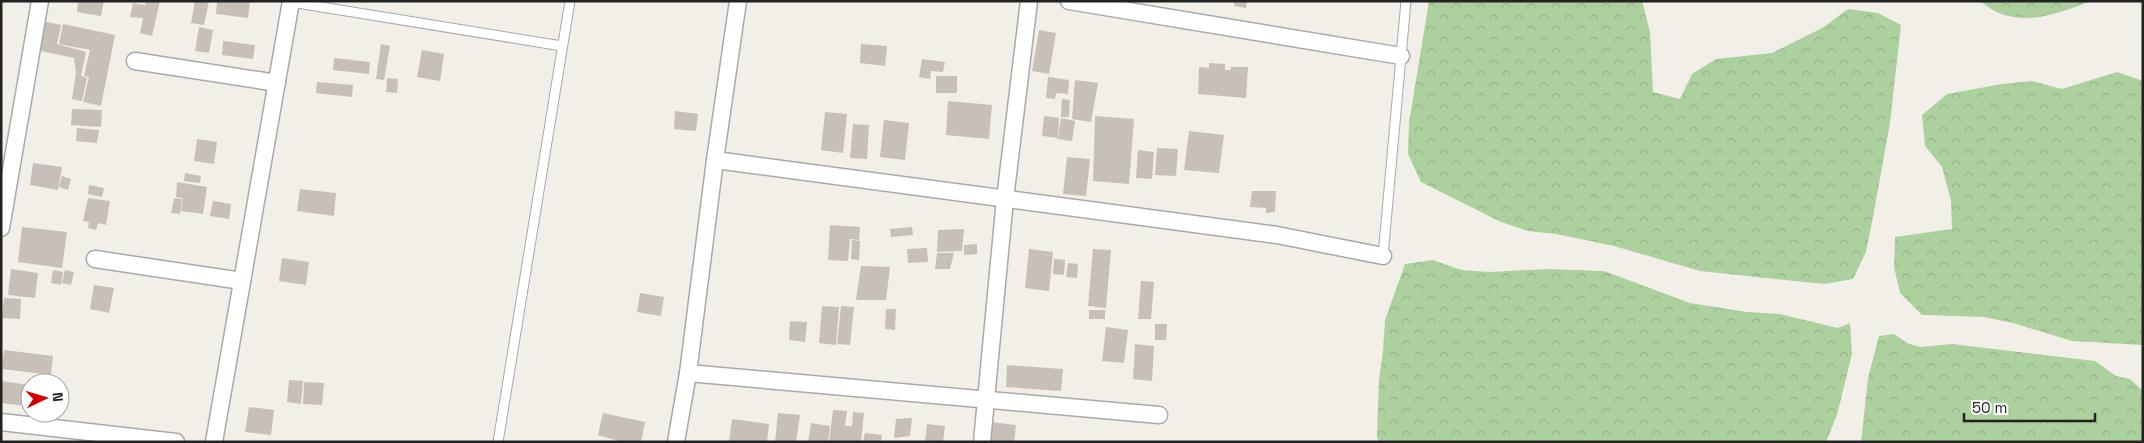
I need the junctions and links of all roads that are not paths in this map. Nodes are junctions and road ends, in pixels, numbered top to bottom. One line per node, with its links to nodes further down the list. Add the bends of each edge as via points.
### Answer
1 (40, 1): 14 (street)
2 (570, 1): 8 (lane)
3 (738, 1): 12 (street)
4 (1029, 1): 13 (street)
5 (1070, 1): 9 (street)
6 (1406, 1): 9 (lane)
7 (291, 2): 8 (lane); 11 (street)
8 (562, 46): 24 (lane)
9 (1401, 56): 15 (lane)
10 (135, 61): 11 (street)
11 (277, 83): 17 (street)
12 (714, 160): 13 (street); 18 (street)
13 (1005, 199): 15 (street, via 1277,235); 19 (street)
14 (1, 228)
15 (1383, 256)
16 (95, 258): 17 (street)
17 (242, 281): 23 (street)
18 (688, 373): 19 (street); 25 (street)
19 (985, 400): 20 (street); 26 (street)
20 (1159, 415)
21 (1, 422): 22 (street)
22 (176, 442)
23 (214, 442)
24 (498, 442)
25 (676, 442)
26 (982, 442)

